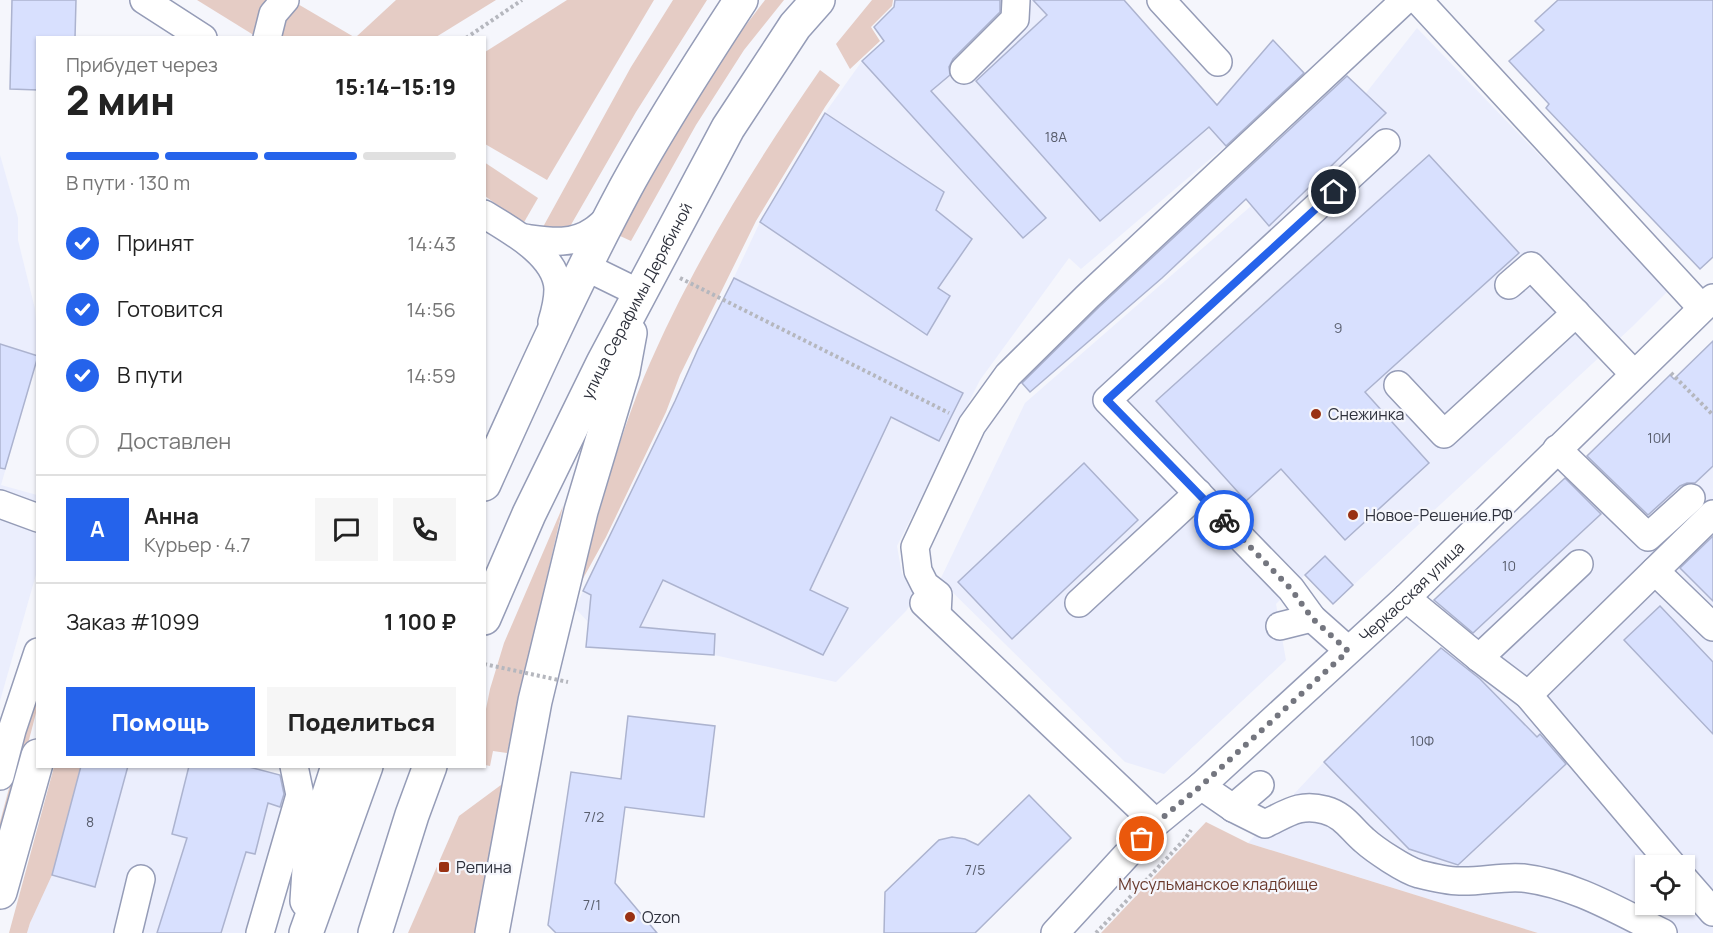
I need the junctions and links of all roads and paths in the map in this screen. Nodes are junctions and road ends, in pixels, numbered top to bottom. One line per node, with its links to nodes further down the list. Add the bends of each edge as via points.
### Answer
1 (144, 0): 10 (street)
2 (285, 0): 11 (street, via 273,14)
3 (522, 0): 12 (path)
4 (741, 0): 16 (main road, via 685,87)
5 (818, 0): 22 (main road, улица Серафимы Дерябиной, via 795,26 728,128)
6 (1016, 0): 14 (street, via 1015,19)
7 (1161, 0): 13 (street)
8 (1405, 0): 30 (street, via 1088,296 1008,375)
9 (1418, 0): 23 (street)
10 (200, 36)
11 (268, 36)
12 (469, 36)
13 (1218, 62)
14 (964, 70)
15 (1386, 143): 33 (street, via 1107,400)
16 (613, 214): 18 (street, via 577,239 560,242); 19 (main road)
17 (486, 215): 18 (street)
18 (524, 238): 25 (street, via 550,265 558,288)
19 (586, 267): 22 (street); 25 (main road)
20 (676, 276): 30 (path)
21 (1509, 285): 24 (street, via 1531,266)
22 (637, 298): 43 (main road, улица Серафимы Дерябиной, via 529,513); 73 (main road, via 623,371 581,511 535,701)
23 (1708, 303): 26 (street, Черкасская улица)
24 (1576, 313): 26 (street); 28 (street, via 1444,434)
25 (547, 344): 32 (main road)
26 (1634, 374): 31 (street, Черкасская улица)
27 (1676, 377): 29 (path)
28 (1398, 385)
29 (1713, 415)
30 (972, 425): 44 (street, via 915,547 918,571 925,585 938,596)
31 (1557, 449): 34 (street, via 1648,537); 41 (street, Черкасская улица)
32 (486, 480)
33 (1198, 493): 42 (street); 45 (street, via 1291,589)
34 (1691, 498)
35 (0, 504): 37 (street)
36 (1713, 514): 39 (street)
37 (36, 517)
38 (1579, 564): 50 (street)
39 (1655, 571): 47 (street); 53 (street)
40 (916, 596): 44 (street)
41 (1406, 598): 48 (street, Черкасская улица); 50 (street)
42 (1079, 603)
43 (486, 613)
44 (937, 615): 63 (street)
45 (1312, 618): 46 (street); 48 (street)
46 (1280, 626)
47 (1713, 627)
48 (1348, 651): 62 (street, Черкасская улица)
49 (36, 657): 54 (street)
50 (1479, 658): 53 (street)
51 (486, 664): 52 (path, bridge)
52 (568, 682)
53 (1528, 695): 64 (street)
54 (6, 729): 60 (street)
55 (36, 763): 66 (main road)
56 (294, 768): 70 (street, via 300,795)
57 (337, 768): 71 (main road, via 310,854)
58 (365, 768): 71 (main road)
59 (429, 768): 72 (main road)
60 (0, 776)
61 (1260, 785): 62 (street)
62 (1216, 796): 63 (street, Черкасская улица); 75 (path, via 1185,839); 76 (street, via 1265,824 1298,808 1327,810 1339,815 1364,841 1417,873 1458,881 1523,878 1550,883 1577,891)
63 (1156, 823): 74 (street, Черкасская улица)
64 (1664, 855)
65 (141, 879): 69 (street)
66 (0, 892)
67 (1695, 892): 68 (street)
68 (1713, 912)
69 (128, 933)
70 (260, 933)
71 (305, 933)
72 (375, 933)
73 (492, 933)
74 (1055, 933)
75 (1096, 933)
76 (1663, 933)

